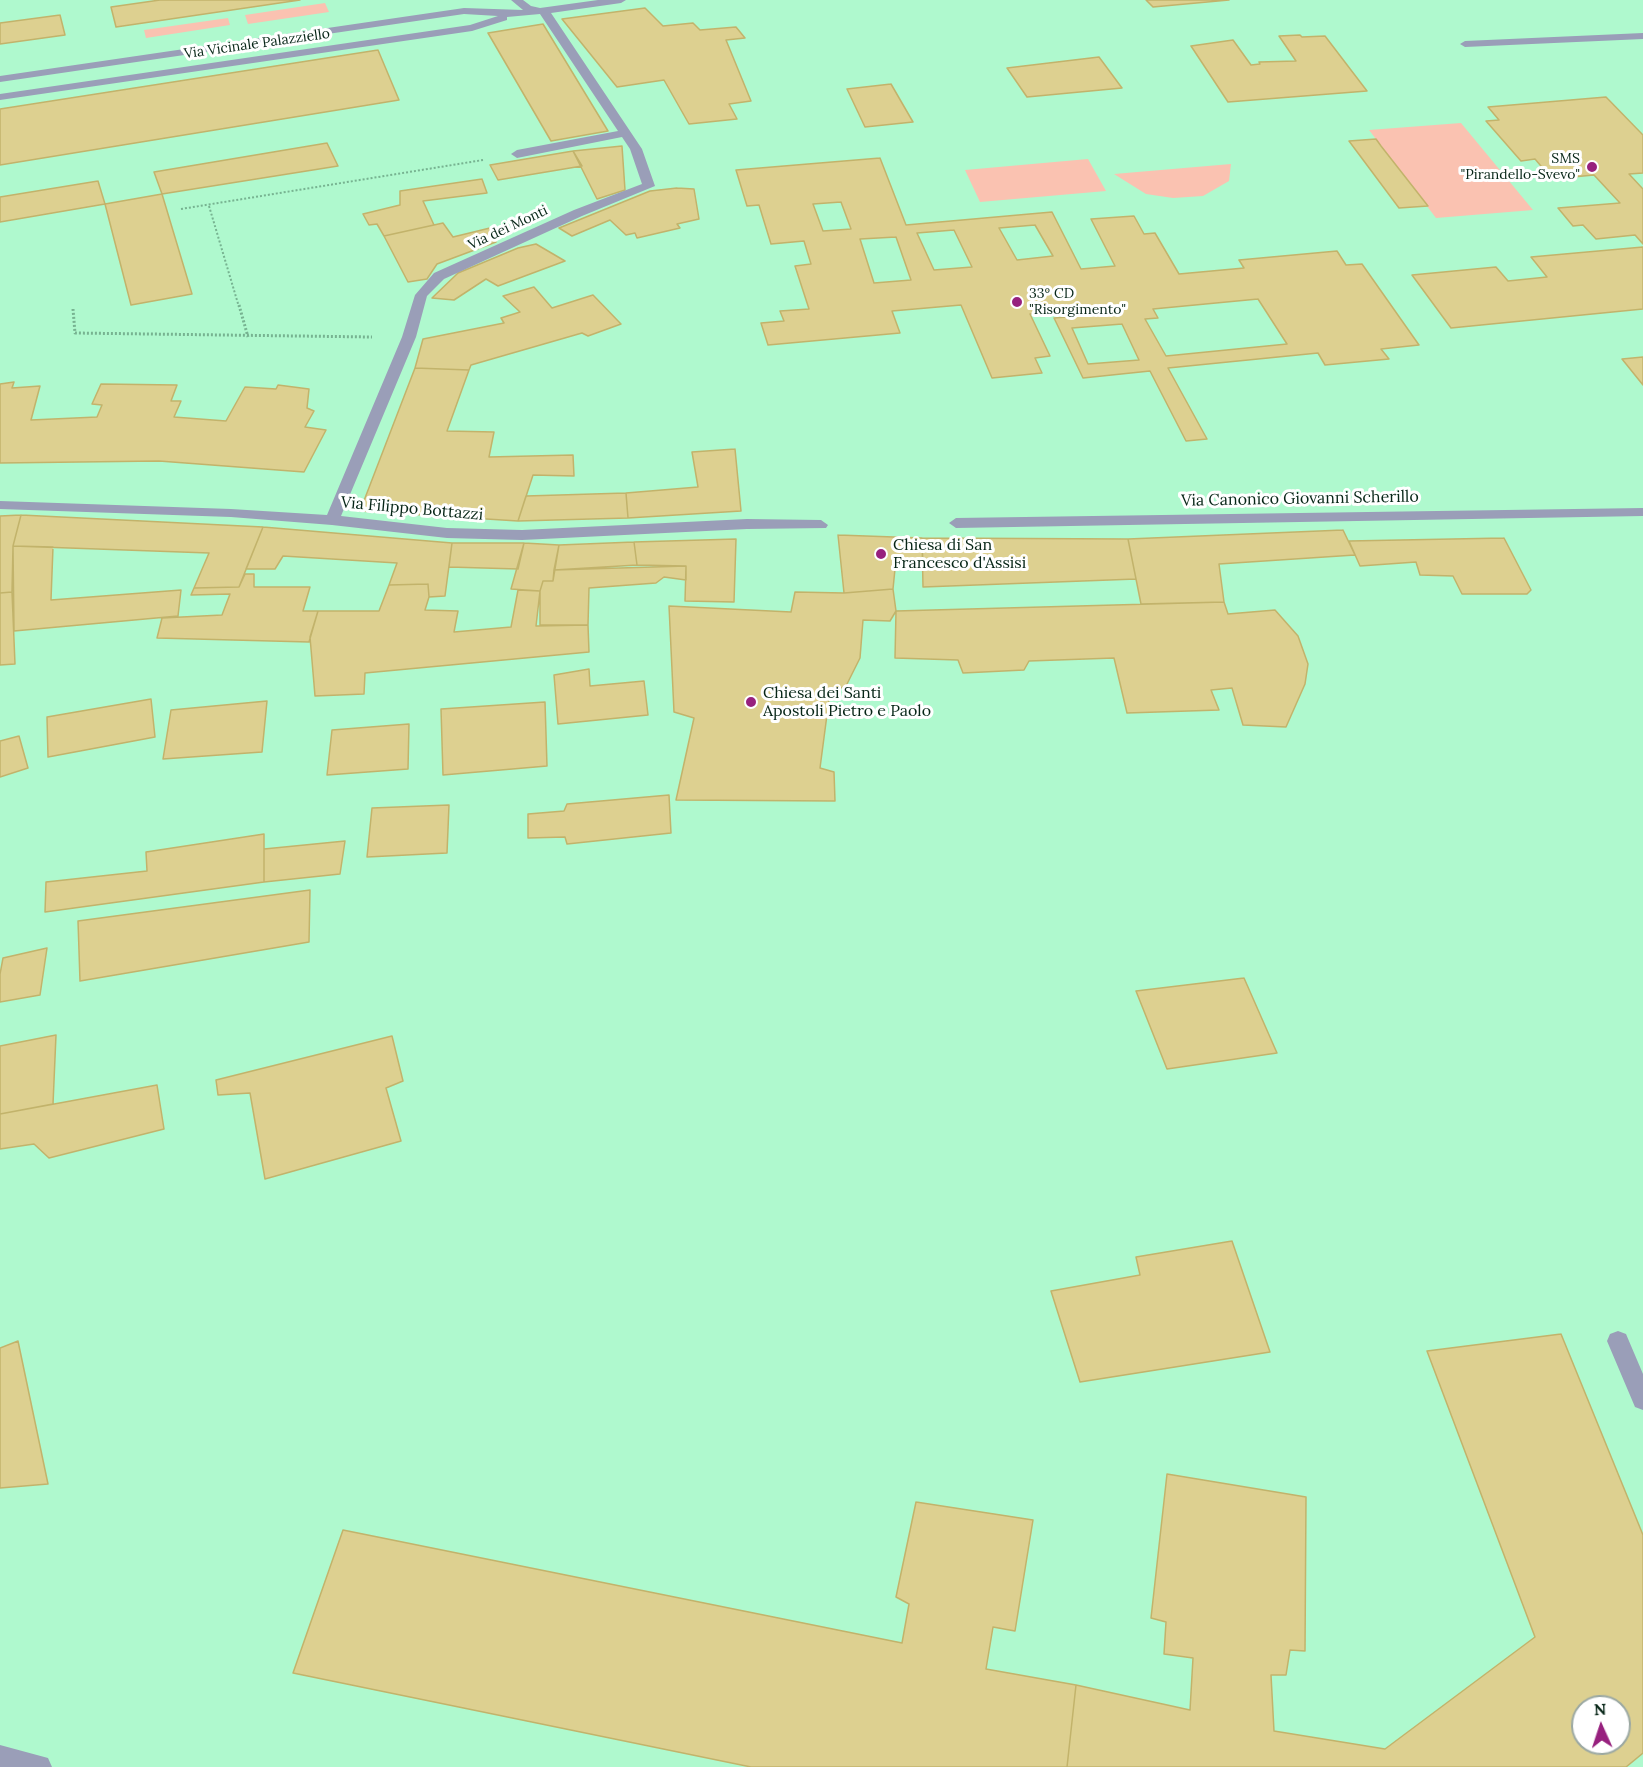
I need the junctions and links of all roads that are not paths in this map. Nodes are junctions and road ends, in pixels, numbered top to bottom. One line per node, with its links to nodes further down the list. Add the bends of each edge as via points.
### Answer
1 (516, 0): 3 (street, via 527,8)
2 (621, 0): 3 (street, Via Vicinale Palazziello)
3 (544, 12): 4 (street, Via Vicinale Palazziello); 9 (street, Via dei Monti)
4 (516, 14): 7 (street, Via Vicinale Palazziello, via 464,11); 8 (street, Via Vicinale Palazziello, via 472,28)
5 (1643, 36): 6 (street)
6 (1465, 44)
7 (0, 79)
8 (0, 97)
9 (623, 133): 10 (street); 13 (street, Via dei Monti, via 636,149 650,186 578,213 440,276 420,295 409,337)
10 (517, 154)
11 (0, 505): 13 (street, Via Filippo Bottazzi)
12 (1643, 513): 14 (street, Via Canonico Giovanni Scherillo)
13 (332, 520): 15 (street, Via Filippo Bottazzi, via 447,533 522,535 747,524)
14 (956, 523)
15 (822, 525)
16 (1618, 1341): 17 (street)
17 (1643, 1400)
18 (0, 1758): 19 (street)
19 (39, 1767)

